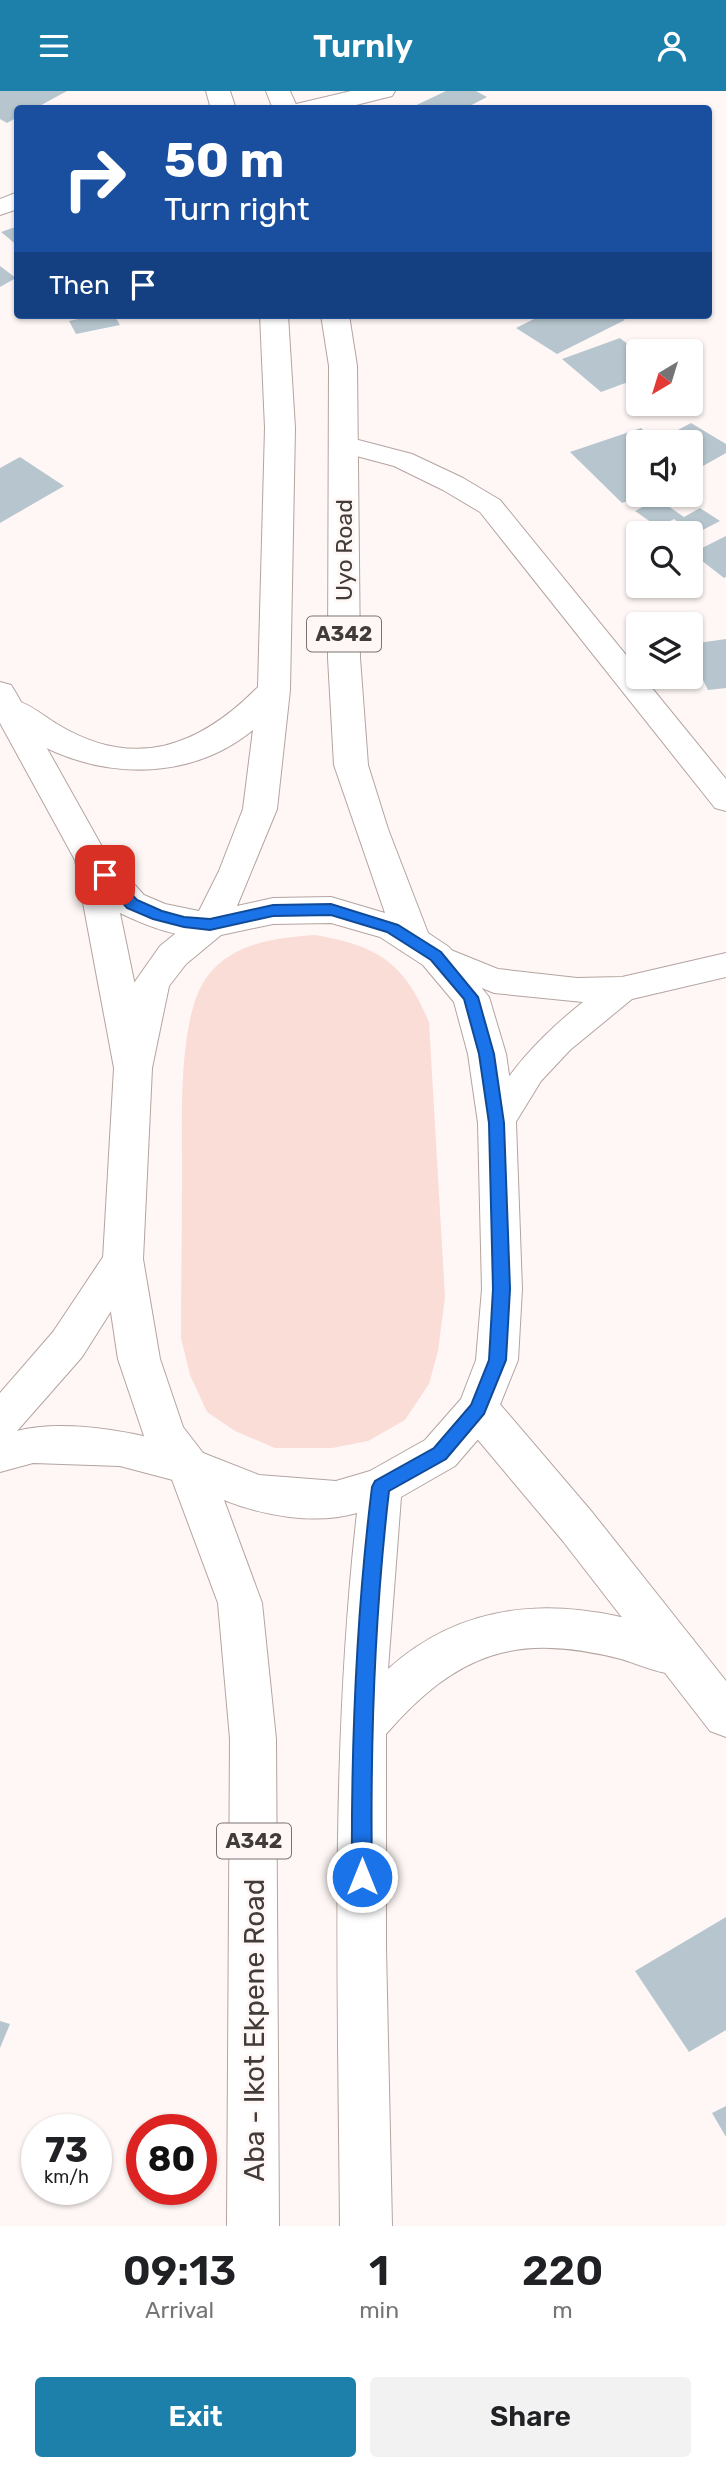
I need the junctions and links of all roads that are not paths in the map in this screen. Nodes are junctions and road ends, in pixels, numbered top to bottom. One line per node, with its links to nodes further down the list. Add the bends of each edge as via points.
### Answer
1 (383, 91): 2 (main road)
2 (322, 105)
3 (274, 319): 6 (main road, A342, via 280,428)
4 (336, 319): 5 (main road, Uyo Road / A342, via 343,366)
5 (343, 444): 8 (street, via 403,460 489,506); 11 (main road, Uyo Road / A342, via 344,658 351,765 371,829)
6 (274, 690): 7 (main road, via 235,727 209,744 171,757 135,761 104,757 65,743); 10 (main road, A342, via 260,809)
7 (3, 705): 9 (main road)
8 (726, 800)
9 (92, 860): 10 (main road, via 132,904 158,916); 14 (main road)
10 (210, 925): 11 (main road, A342, via 273,911 331,910 392,929); 14 (main road, A342, via 173,955 152,983)
11 (425, 949): 13 (street, via 494,981 577,990); 15 (main road, A342, via 471,997 486,1054)
12 (726, 965): 13 (street)
13 (622, 989): 15 (street, via 558,1041 529,1072)
14 (133, 1068): 16 (main road, A342)
15 (496, 1123): 17 (main road, A342, via 502,1289 497,1360)
16 (123, 1259): 18 (main road, via 91,1314 38,1383); 20 (main road, A342, via 139,1359 165,1436)
17 (478, 1409): 21 (main road, A342, via 440,1453); 22 (main road, via 577,1525)
18 (0, 1421)
19 (0, 1454): 20 (main road, via 33,1445 120,1448)
20 (188, 1466): 21 (main road, A342, via 257,1494 336,1500); 25 (main road, Aba - Ikot Ekpene Road / A342, via 240,1603 253,1739)
21 (381, 1487): 24 (main road, via 370,1578)
22 (677, 1654): 23 (main road); 24 (main road, via 572,1629 503,1629 451,1647 395,1689)
23 (726, 1716)
24 (362, 1727): 26 (main road)
25 (253, 2226)
26 (366, 2226)

